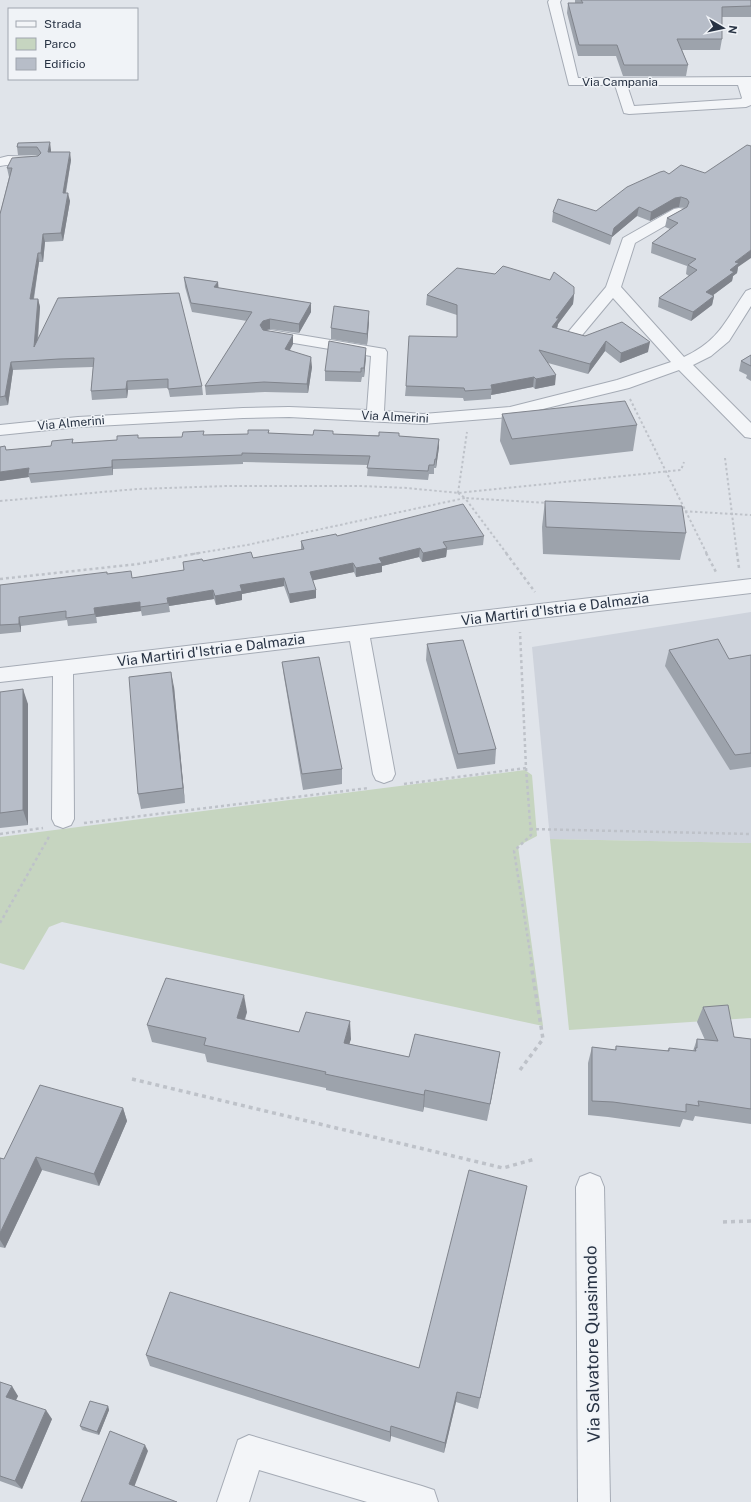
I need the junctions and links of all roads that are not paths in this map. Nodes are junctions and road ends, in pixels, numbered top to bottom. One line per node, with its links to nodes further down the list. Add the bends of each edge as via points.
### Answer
1 (555, 0): 3 (street, Via Campania, via 573,82)
2 (747, 81): 3 (street, Via Campania); 3 (street, via 746,103 629,110)
3 (620, 82)
4 (34, 160): 5 (street)
5 (0, 162)
6 (679, 212): 7 (street, via 628,241)
7 (613, 288): 10 (street); 11 (street)
8 (751, 294): 11 (street, Via Almerini, via 723,338 705,353)
9 (270, 335): 12 (street, via 379,352)
10 (572, 337)
11 (682, 364): 12 (street, Via Almerini, via 623,384 510,412 423,419); 14 (street)
12 (375, 416): 13 (street, Via Almerini, via 289,412 243,413 78,422)
13 (0, 430)
14 (751, 433)
15 (739, 587): 16 (street, Via Martiri d'Istria e Dalmazia)
16 (359, 632): 17 (street, Via Martiri d'Istria e Dalmazia); 19 (street)
17 (63, 667): 18 (street, Via Martiri d'Istria e Dalmazia); 20 (street)
18 (0, 675)
19 (385, 782)
20 (60, 823)
21 (590, 1187): 24 (street, Via Salvatore Quasimodo)
22 (233, 1502): 23 (street, via 249,1451)
23 (422, 1502)
24 (594, 1502)

